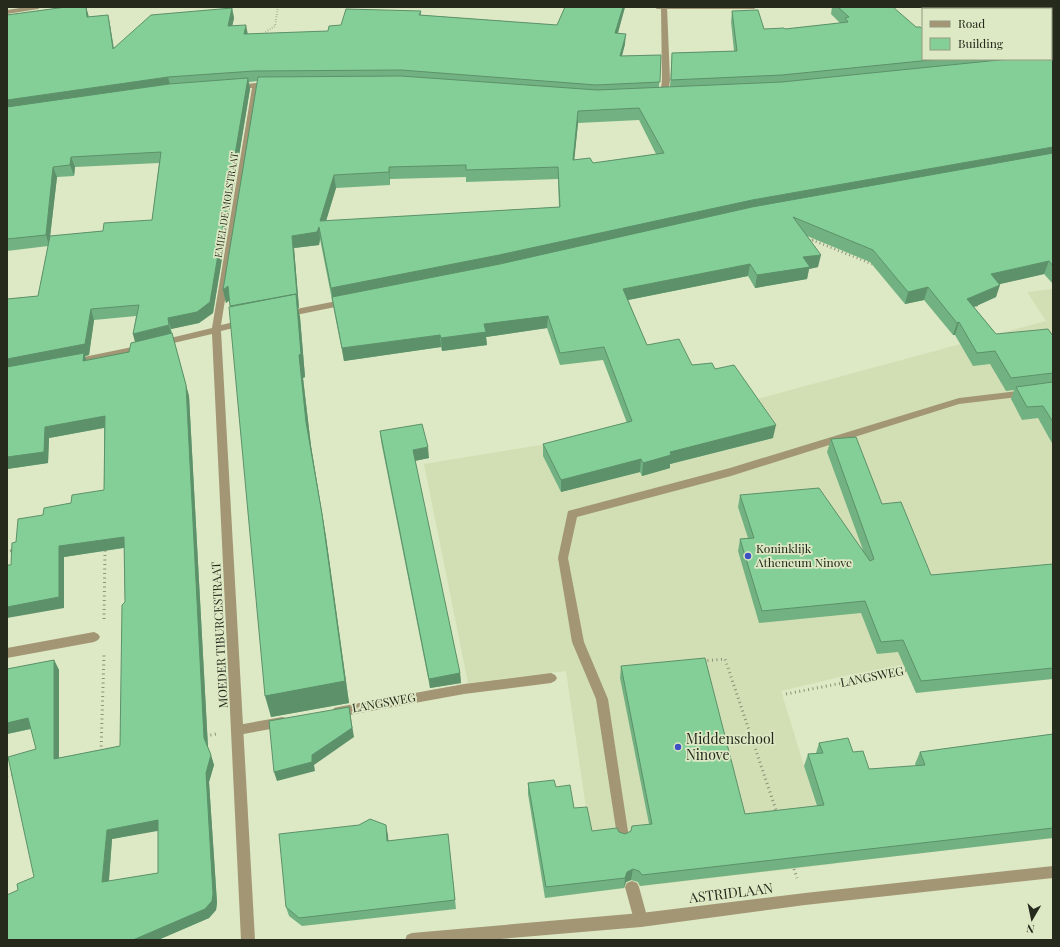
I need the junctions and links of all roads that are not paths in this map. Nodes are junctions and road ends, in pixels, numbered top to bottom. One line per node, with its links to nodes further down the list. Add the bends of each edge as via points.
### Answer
1 (38, 7): 5 (street)
2 (657, 7): 3 (street)
3 (664, 7): 4 (street); 9 (street, via 665,62 661,96)
4 (754, 7)
5 (7, 12)
6 (256, 85): 7 (street); 8 (street); 13 (street, EMIEL DE MOLSTRAAT)
7 (279, 85)
8 (225, 88)
9 (672, 95)
10 (354, 301): 11 (street)
11 (277, 316)
12 (254, 321): 13 (street)
13 (216, 329): 14 (street, via 114,355); 21 (street, MOEDER TIBURCESTRAAT)
14 (68, 363)
15 (1053, 390): 22 (street, via 959,401 731,472 572,514 563,558 578,642 602,699)
16 (94, 637): 17 (street)
17 (7, 653)
18 (551, 678): 19 (street, LANGSWEG, via 464,689)
19 (330, 713)
20 (292, 720): 21 (street)
21 (238, 730): 26 (street, MOEDER TIBURCESTRAAT)
22 (623, 838)
23 (1053, 872): 25 (street, ASTRIDLAAN)
24 (632, 887): 25 (street)
25 (641, 920): 27 (street, ASTRIDLAAN)
26 (248, 940)
27 (412, 940)

